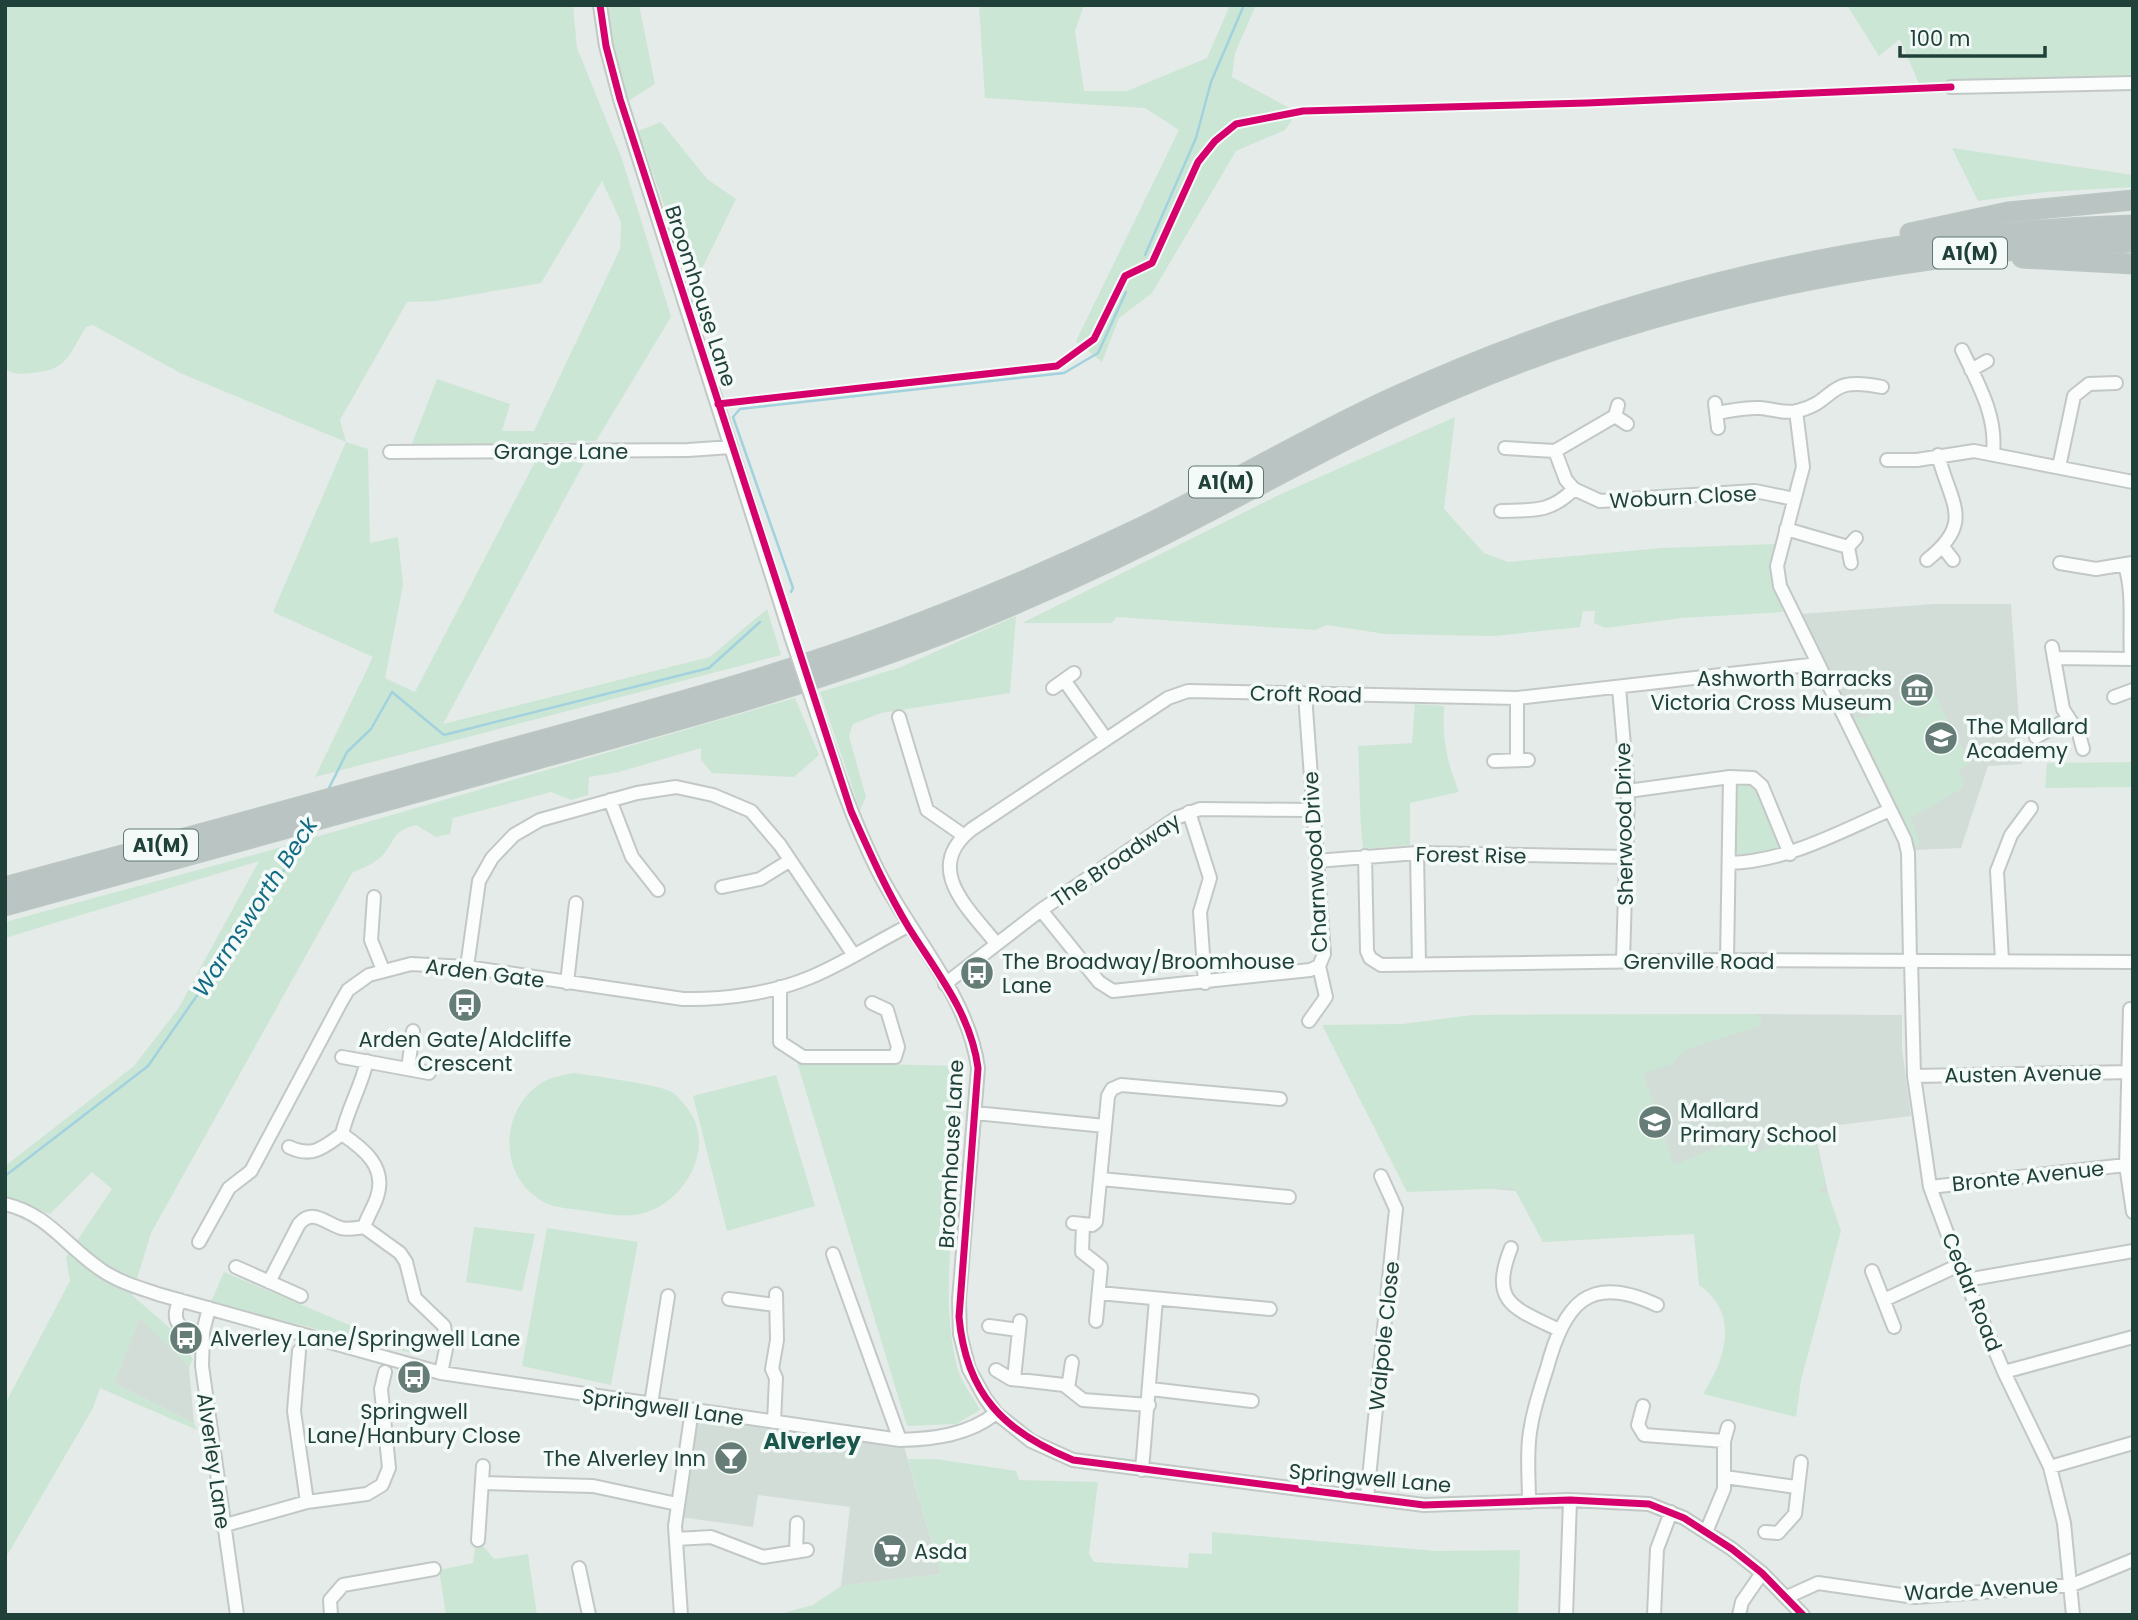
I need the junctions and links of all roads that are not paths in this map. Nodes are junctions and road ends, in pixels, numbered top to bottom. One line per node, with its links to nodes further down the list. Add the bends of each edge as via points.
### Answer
1 (600, 5): 21 (street, Broomhouse Lane, via 620,99)
2 (2133, 83): 3 (street)
3 (1951, 87)
4 (2133, 200): 7 (highway, via 2008,212 1884,237)
5 (2133, 225): 7 (highway, A1(M), via 1973,236)
6 (2133, 242): 9 (highway, A1(M), via 1990,251)
7 (1799, 263): 59 (highway, A1(M), via 1663,297 1500,352 1346,420 1144,526 893,633 759,679)
8 (2133, 264): 9 (highway, via 1989,259)
9 (1810, 279): 59 (highway, A1(M), via 1641,321 1464,385 1354,435 1078,576 900,649 702,713)
10 (1962, 350): 13 (street)
11 (1987, 361): 13 (street)
12 (1866, 369): 14 (street)
13 (1971, 369): 25 (street, via 1990,409)
14 (1863, 383): 16 (street); 17 (street, via 1843,384)
15 (2116, 383): 29 (street, via 2089,384 2074,396)
16 (1882, 387)
17 (1796, 411): 19 (street, via 1715,408); 32 (street, Cedar Road, via 1803,458)
18 (1627, 424): 23 (street, via 1616,411)
19 (1718, 428)
20 (1906, 446): 28 (street)
21 (731, 447): 24 (street, Grange Lane); 80 (street, Broomhouse Lane, bridge, via 850,811)
22 (1505, 448): 23 (street)
23 (1555, 451): 31 (street, via 1561,471)
24 (390, 452)
25 (1993, 453): 26 (street); 29 (street)
26 (1938, 455): 28 (street); 35 (street, via 1956,512 1955,528)
27 (1887, 460): 28 (street)
28 (1906, 460)
29 (2059, 467): 30 (street)
30 (2133, 482)
31 (1574, 489): 32 (street, Woburn Close, via 1612,502 1755,491); 33 (street, via 1553,507)
32 (1794, 499): 34 (street, Cedar Road)
33 (1502, 511)
34 (1786, 529): 38 (street, via 1852,542); 42 (street, Cedar Road, via 1777,566 1780,586)
35 (1943, 547): 36 (street); 37 (street)
36 (1927, 560)
37 (1954, 560)
38 (1851, 563)
39 (2060, 563): 40 (street, via 2096,569)
40 (2129, 564): 41 (street)
41 (2132, 659): 50 (street, via 2053,653 2060,701)
42 (1818, 664): 44 (street, Croft Road); 61 (street, Cedar Road)
43 (1064, 680): 52 (street)
44 (1619, 688): 48 (street, Croft Road); 56 (street, Sherwood Drive)
45 (2133, 690): 47 (street)
46 (1305, 695): 48 (street, Croft Road); 52 (street, Croft Road, via 1188,691 1168,698); 60 (street, Charnwood Drive)
47 (2113, 697)
48 (1517, 698): 54 (street, via 1522,760)
49 (899, 717): 65 (street, via 927,810)
50 (2068, 719): 51 (street); 53 (street)
51 (2036, 737)
52 (1106, 739): 65 (street, Croft Road)
53 (2083, 748)
54 (1494, 761)
55 (1730, 777): 56 (street); 67 (street, via 1749,776 1758,781); 72 (street)
56 (1628, 790): 69 (street, Sherwood Drive)
57 (610, 800): 70 (street, via 676,787 713,795 751,811); 75 (street, via 632,857); 90 (street, via 540,820 514,835 492,858 477,890)
58 (2031, 808): 63 (street)
59 (318, 810): 73 (highway, A1(M)); 78 (highway, A1(M))
60 (1312, 810): 62 (street, The Broadway); 71 (street, Charnwood Drive)
61 (1891, 810): 67 (street); 84 (street, Cedar Road, via 1908,853)
62 (1189, 812): 79 (street, The Broadway); 93 (street, via 1210,878 1200,912)
63 (2021, 822): 64 (street); 85 (street, via 2002,852 1997,871)
64 (2032, 831)
65 (963, 835): 81 (street, via 951,853 952,884)
66 (1417, 853): 68 (street, Forest Rise); 69 (street, Forest Rise); 88 (street)
67 (1790, 855): 72 (street)
68 (1365, 856): 71 (street, Forest Rise); 88 (street, Grenville Road, via 1370,958 1381,965)
69 (1626, 857): 86 (street, Sherwood Drive)
70 (789, 861): 74 (street, via 760,878); 82 (street)
71 (1316, 861): 89 (street, Charnwood Drive, via 1324,954)
72 (1729, 863): 83 (street)
73 (5, 887)
74 (722, 887)
75 (658, 890)
76 (374, 897): 91 (street, via 371,945)
77 (576, 903): 92 (street)
78 (5, 905)
79 (1041, 910): 81 (street, The Broadway); 93 (street, via 1105,988 1121,992)
80 (908, 926): 82 (street, Arden Gate); 94 (street, Broomhouse Lane)
81 (996, 943): 94 (street, The Broadway)
82 (853, 954): 95 (street, Arden Gate, via 810,978)
83 (1727, 960): 84 (street, Grenville Road); 86 (street, Grenville Road)
84 (1910, 960): 85 (street, Grenville Road); 105 (street, Cedar Road)
85 (2001, 960): 87 (street, Grenville Road)
86 (1623, 961): 88 (street, Grenville Road)
87 (2133, 962)
88 (1419, 964)
89 (1320, 966): 93 (street); 98 (street, Charnwood Drive, via 1326,997)
90 (467, 967): 91 (street, Arden Gate, via 411,964); 92 (street, Arden Gate)
91 (383, 970): 119 (street, Arden Gate, via 348,990 251,1171 229,1188)
92 (567, 983): 95 (street, Arden Gate, via 697,999)
93 (1205, 983)
94 (945, 984): 107 (street, Broomhouse Lane, via 976,1052)
95 (780, 987): 96 (street, via 780,1042 803,1057 895,1057 898,1047 887,1010)
96 (872, 1003)
97 (2130, 1009): 103 (street)
98 (1309, 1021)
99 (413, 1031): 102 (street)
100 (342, 1057): 101 (street)
101 (367, 1062): 102 (street); 109 (street)
102 (408, 1069): 104 (street)
103 (2131, 1072): 105 (street, Austen Avenue); 111 (street)
104 (429, 1073)
105 (1914, 1076): 114 (street, Cedar Road)
106 (1279, 1099): 108 (street, via 1121,1085 1108,1096)
107 (975, 1113): 108 (street); 158 (street, Broomhouse Lane, via 959,1317 970,1369)
108 (1105, 1126): 113 (street)
109 (342, 1134): 110 (street, via 314,1153); 118 (street, via 369,1154 379,1176 379,1194)
110 (289, 1147)
111 (2126, 1165): 114 (street, Bronte Avenue); 117 (street)
112 (1381, 1176): 171 (street, Walpole Close, via 1396,1209)
113 (1101, 1179): 115 (street); 128 (street, via 1096,1222 1078,1224 1082,1252 1101,1267)
114 (1930, 1187): 123 (street, Cedar Road)
115 (1289, 1196)
116 (5, 1204): 133 (street, Springwell Lane, via 44,1220 111,1276)
117 (2133, 1212)
118 (365, 1227): 127 (street, via 343,1229 315,1216 306,1218); 149 (street, via 399,1251 415,1298 444,1326 447,1344)
119 (199, 1242)
120 (1511, 1248): 141 (street, via 1502,1271 1505,1297 1515,1308)
121 (2133, 1251): 126 (street)
122 (832, 1254): 161 (street)
123 (1959, 1265): 126 (street, Cedar Road); 134 (street)
124 (236, 1267): 127 (street)
125 (1872, 1271): 134 (street)
126 (1966, 1280): 148 (street, Cedar Road)
127 (269, 1282): 129 (street)
128 (1099, 1293): 132 (street); 138 (street)
129 (301, 1296)
130 (668, 1296): 154 (street)
131 (729, 1298): 159 (street, via 776,1300)
132 (1156, 1299): 137 (street); 152 (street)
133 (180, 1300): 136 (street, Springwell Lane); 142 (street, via 175,1316 178,1325 188,1332)
134 (1884, 1300): 140 (street)
135 (1657, 1305): 141 (street, via 1632,1294 1599,1293 1567,1313)
136 (209, 1308): 142 (street, Alverley Lane); 149 (street, Springwell Lane)
137 (1270, 1309)
138 (1096, 1321)
139 (989, 1326): 150 (street, via 1020,1325)
140 (1894, 1327)
141 (1559, 1330): 174 (street, via 1531,1425)
142 (203, 1332): 178 (street, Alverley Lane, via 201,1366)
143 (2133, 1337): 148 (street)
144 (299, 1351): 173 (street, via 294,1411)
145 (1072, 1362): 151 (street)
146 (996, 1370): 150 (street)
147 (384, 1372): 173 (street, via 381,1389 390,1468 382,1485 367,1494)
148 (2004, 1372): 166 (street, Cedar Road)
149 (440, 1373): 154 (street, Springwell Lane)
150 (1014, 1379): 151 (street)
151 (1068, 1388): 155 (street, via 1083,1401)
152 (1151, 1389): 153 (street); 155 (street)
153 (1252, 1401)
154 (651, 1404): 157 (street, Springwell Lane)
155 (1149, 1405): 167 (street)
156 (1643, 1406): 162 (street, via 1638,1425 1644,1435)
157 (692, 1410): 159 (street, Springwell Lane); 175 (street)
158 (996, 1413): 161 (street, Springwell Lane, via 984,1423 950,1435); 167 (street, Springwell Lane, via 1031,1441 1073,1460)
159 (774, 1422): 161 (street, Springwell Lane)
160 (1728, 1427): 162 (street)
161 (900, 1440)
162 (1724, 1441): 168 (street)
163 (2133, 1443): 166 (street)
164 (1801, 1462): 170 (street)
165 (483, 1466): 169 (street)
166 (2050, 1467): 187 (street, Cedar Road)
167 (1142, 1470): 171 (street, Springwell Lane)
168 (1725, 1477): 170 (street); 179 (street)
169 (482, 1483): 175 (street, via 593,1486); 182 (street)
170 (1796, 1487): 180 (street, via 1795,1514 1778,1533)
171 (1367, 1498): 174 (street, Springwell Lane, via 1424,1505)
172 (1570, 1500): 174 (street, Springwell Lane); 176 (street, Springwell Lane, via 1635,1502); 193 (street)
173 (307, 1502): 178 (street)
174 (1529, 1502)
175 (677, 1504): 181 (street)
176 (1671, 1512): 179 (street, Springwell Lane); 194 (street, via 1657,1549)
177 (797, 1523): 181 (street, via 801,1551 763,1557 711,1537)
178 (222, 1526): 189 (street, Alverley Lane)
179 (1706, 1532): 186 (street, Springwell Lane)
180 (1765, 1532)
181 (676, 1539): 192 (street)
182 (478, 1540)
183 (2133, 1560): 187 (street, Warde Avenue)
184 (579, 1568): 191 (street)
185 (434, 1569): 190 (street, via 343,1585 330,1600)
186 (1762, 1573): 188 (street, Springwell Lane); 195 (street, via 1742,1602)
187 (2072, 1585): 188 (street, Warde Avenue, via 1915,1597 1818,1583); 197 (street, Cedar Road)
188 (1787, 1597): 196 (street, Springwell Lane)
189 (236, 1615)
190 (331, 1615)
191 (589, 1615)
192 (681, 1615)
193 (1566, 1615)
194 (1654, 1615)
195 (1739, 1615)
196 (1803, 1615)
197 (2073, 1615)

